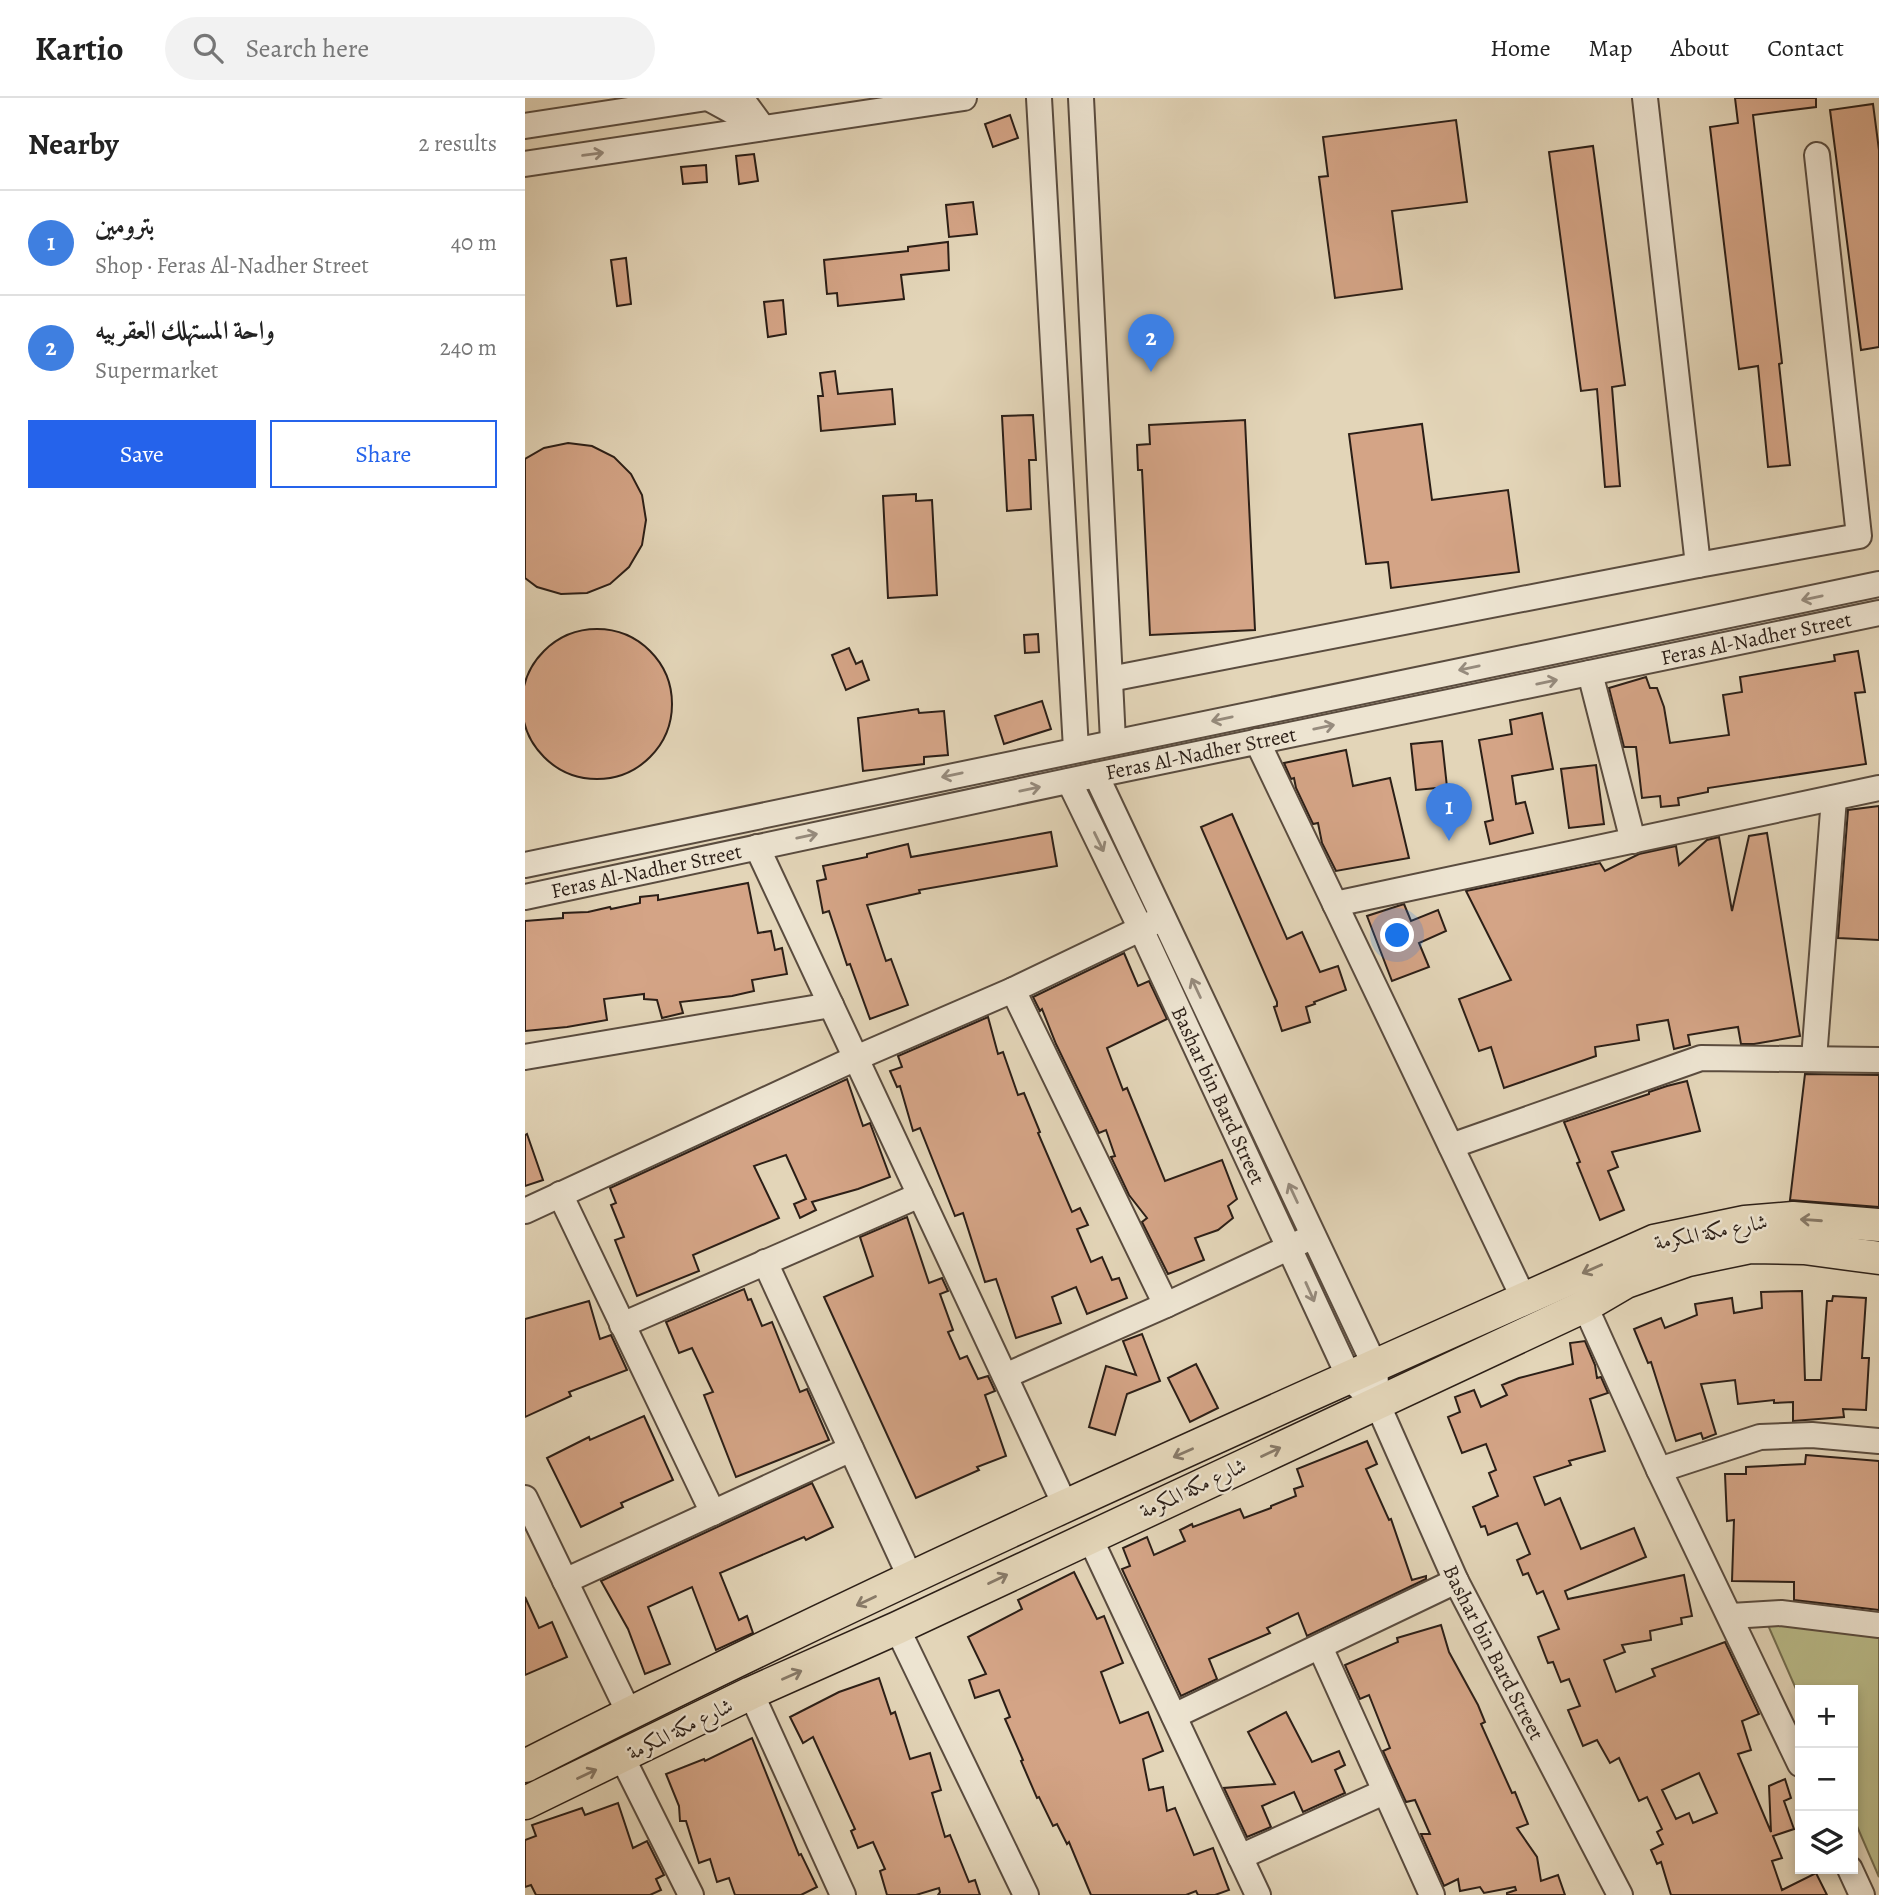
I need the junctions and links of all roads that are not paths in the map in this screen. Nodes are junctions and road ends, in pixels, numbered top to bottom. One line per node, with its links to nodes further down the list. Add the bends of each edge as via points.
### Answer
1 (588, 98): 8 (street, via 573,113)
2 (707, 98): 8 (street); 10 (street)
3 (741, 98): 10 (street)
4 (964, 98): 10 (street)
5 (1039, 98): 20 (street)
6 (1081, 98): 17 (street)
7 (1646, 98): 13 (street)
8 (551, 122): 9 (street)
9 (525, 126)
10 (764, 128): 12 (street, one-way to 10)
11 (1817, 155): 13 (street, via 1859,536)
12 (525, 164)
13 (1697, 565): 17 (street)
14 (1879, 584): 18 (street, Feras Al-Nadher Street, one-way to 18)
15 (1879, 613): 16 (street, Feras Al-Nadher Street)
16 (1590, 673): 19 (street, Feras Al-Nadher Street, one-way to 16); 25 (street)
17 (1110, 679): 18 (street)
18 (1114, 741): 20 (street, Feras Al-Nadher Street)
19 (1257, 741): 21 (street, Feras Al-Nadher Street); 29 (street)
20 (1076, 749): 27 (street, Feras Al-Nadher Street, one-way to 27)
21 (1096, 775): 22 (street, Feras Al-Nadher Street); 30 (street, Bashar bin Bard Street)
22 (1069, 781): 26 (street, Feras Al-Nadher Street, one-way to 22); 30 (street, Bashar bin Bard Street, one-way to 30)
23 (1879, 788): 24 (street)
24 (1834, 798): 25 (street); 35 (street)
25 (1633, 841): 29 (street)
26 (757, 847): 28 (street, Feras Al-Nadher Street); 32 (street)
27 (525, 865)
28 (525, 897)
29 (1335, 904): 37 (street)
30 (1152, 923): 31 (street); 42 (street, Bashar bin Bard Street, one-way to 30); 43 (street, Bashar bin Bard Street)
31 (1013, 989): 34 (street); 47 (street)
32 (831, 1005): 33 (street); 34 (street)
33 (525, 1057)
34 (856, 1058): 38 (street); 39 (street)
35 (1814, 1059): 36 (street); 37 (street, via 1702,1058)
36 (1879, 1060)
37 (1451, 1146): 46 (street)
38 (560, 1194): 40 (street); 49 (street)
39 (920, 1195): 45 (street); 51 (street)
40 (525, 1210)
41 (1879, 1225): 46 (main road, شارع مكة المكرمة, one-way to 46, via 1793,1218 1689,1232 1654,1241)
42 (1314, 1236): 43 (street); 50 (street, Bashar bin Bard Street)
43 (1290, 1247): 47 (street); 50 (street, Bashar bin Bard Street, one-way to 50)
44 (1879, 1258): 48 (main road, شارع مكة المكرمة, via 1804,1248 1750,1247 1688,1260 1626,1282)
45 (765, 1262): 49 (street); 54 (street)
46 (1524, 1299): 50 (main road, شارع مكة المكرمة)
47 (1167, 1306): 51 (street)
48 (1585, 1306): 52 (main road, شارع مكة المكرمة); 55 (street)
49 (622, 1325): 58 (street)
50 (1362, 1372): 52 (street, Bashar bin Bard Street); 57 (main road, شارع مكة المكرمة, one-way to 57)
51 (1005, 1376): 57 (street)
52 (1377, 1404): 59 (main road, شارع مكة المكرمة, one-way to 52); 62 (street, Bashar bin Bard Street)
53 (1879, 1441): 55 (street, via 1812,1434 1760,1437)
54 (851, 1449): 58 (street); 60 (street)
55 (1659, 1470): 63 (street)
56 (525, 1498): 61 (street)
57 (1066, 1507): 60 (main road, شارع مكة المكرمة)
58 (713, 1513): 61 (street)
59 (1089, 1536): 65 (main road, شارع مكة المكرمة, one-way to 59); 69 (street)
60 (911, 1579): 68 (main road, شارع مكة المكرمة, one-way to 68)
61 (565, 1581): 68 (street)
62 (1456, 1581): 66 (street); 82 (street, Bashar bin Bard Street)
63 (1731, 1616): 64 (street, via 1781,1613); 70 (street)
64 (1879, 1625)
65 (897, 1628): 67 (main road, شارع مكة المكرمة, one-way to 65); 79 (street)
66 (1319, 1647): 69 (street); 73 (street)
67 (751, 1693): 71 (main road, شارع مكة المكرمة); 78 (street)
68 (629, 1713): 72 (main road, شارع مكة المكرمة)
69 (1174, 1716): 75 (street)
70 (1795, 1753)
71 (622, 1757): 74 (main road, شارع مكة المكرمة, one-way to 71); 77 (street)
72 (525, 1766)
73 (1384, 1792): 75 (street); 81 (street)
74 (525, 1803)
75 (1240, 1857): 80 (street)
76 (1852, 1874): 83 (street)
77 (691, 1895)
78 (843, 1895)
79 (1026, 1895)
80 (1258, 1895)
81 (1432, 1895)
82 (1620, 1895)
83 (1862, 1895)

